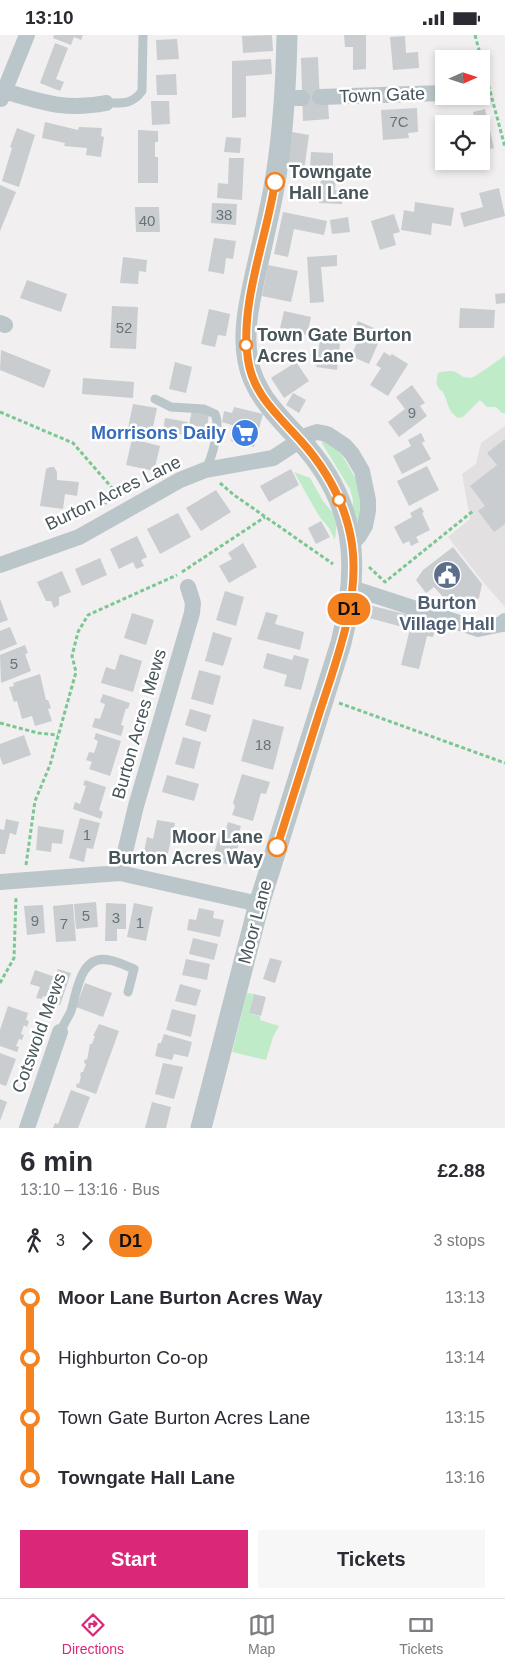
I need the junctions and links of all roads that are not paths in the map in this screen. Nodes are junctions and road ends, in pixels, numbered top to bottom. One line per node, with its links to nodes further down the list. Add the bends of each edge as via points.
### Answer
1 (27, 35): 5 (street)
2 (143, 35): 7 (lane, via 142,91 132,101)
3 (287, 35): 9 (street, via 294,98 248,309 246,344 248,362 261,395)
4 (435, 93): 6 (street, Town Gate)
5 (2, 96): 7 (street, via 56,106 84,107)
6 (320, 97)
7 (106, 103)
8 (155, 399): 10 (lane, via 171,407 204,409 215,414 218,427 210,464)
9 (301, 440): 10 (street, Burton Acres Lane, via 273,458); 11 (street, Moor Lane, via 334,488); 11 (street, via 317,432 327,434 345,446 362,471 368,511 365,526)
10 (205, 470): 12 (street, Burton Acres Lane, via 180,480 79,537)
11 (352, 549): 13 (street, Moor Lane)
12 (0, 565)
13 (352, 583): 15 (street, via 478,629); 18 (street, Moor Lane, via 346,621 324,698)
14 (188, 587): 16 (street, Burton Acres Mews, via 193,603 192,613)
15 (505, 621)
16 (120, 873): 17 (street); 18 (street)
17 (0, 882)
18 (260, 903): 22 (street, Moor Lane)
19 (128, 991): 20 (lane, Cotswold Mews, via 134,969 109,960 90,963 82,973 70,1013)
20 (60, 1032): 21 (street, Cotswold Mews)
21 (27, 1128)
22 (201, 1128)

